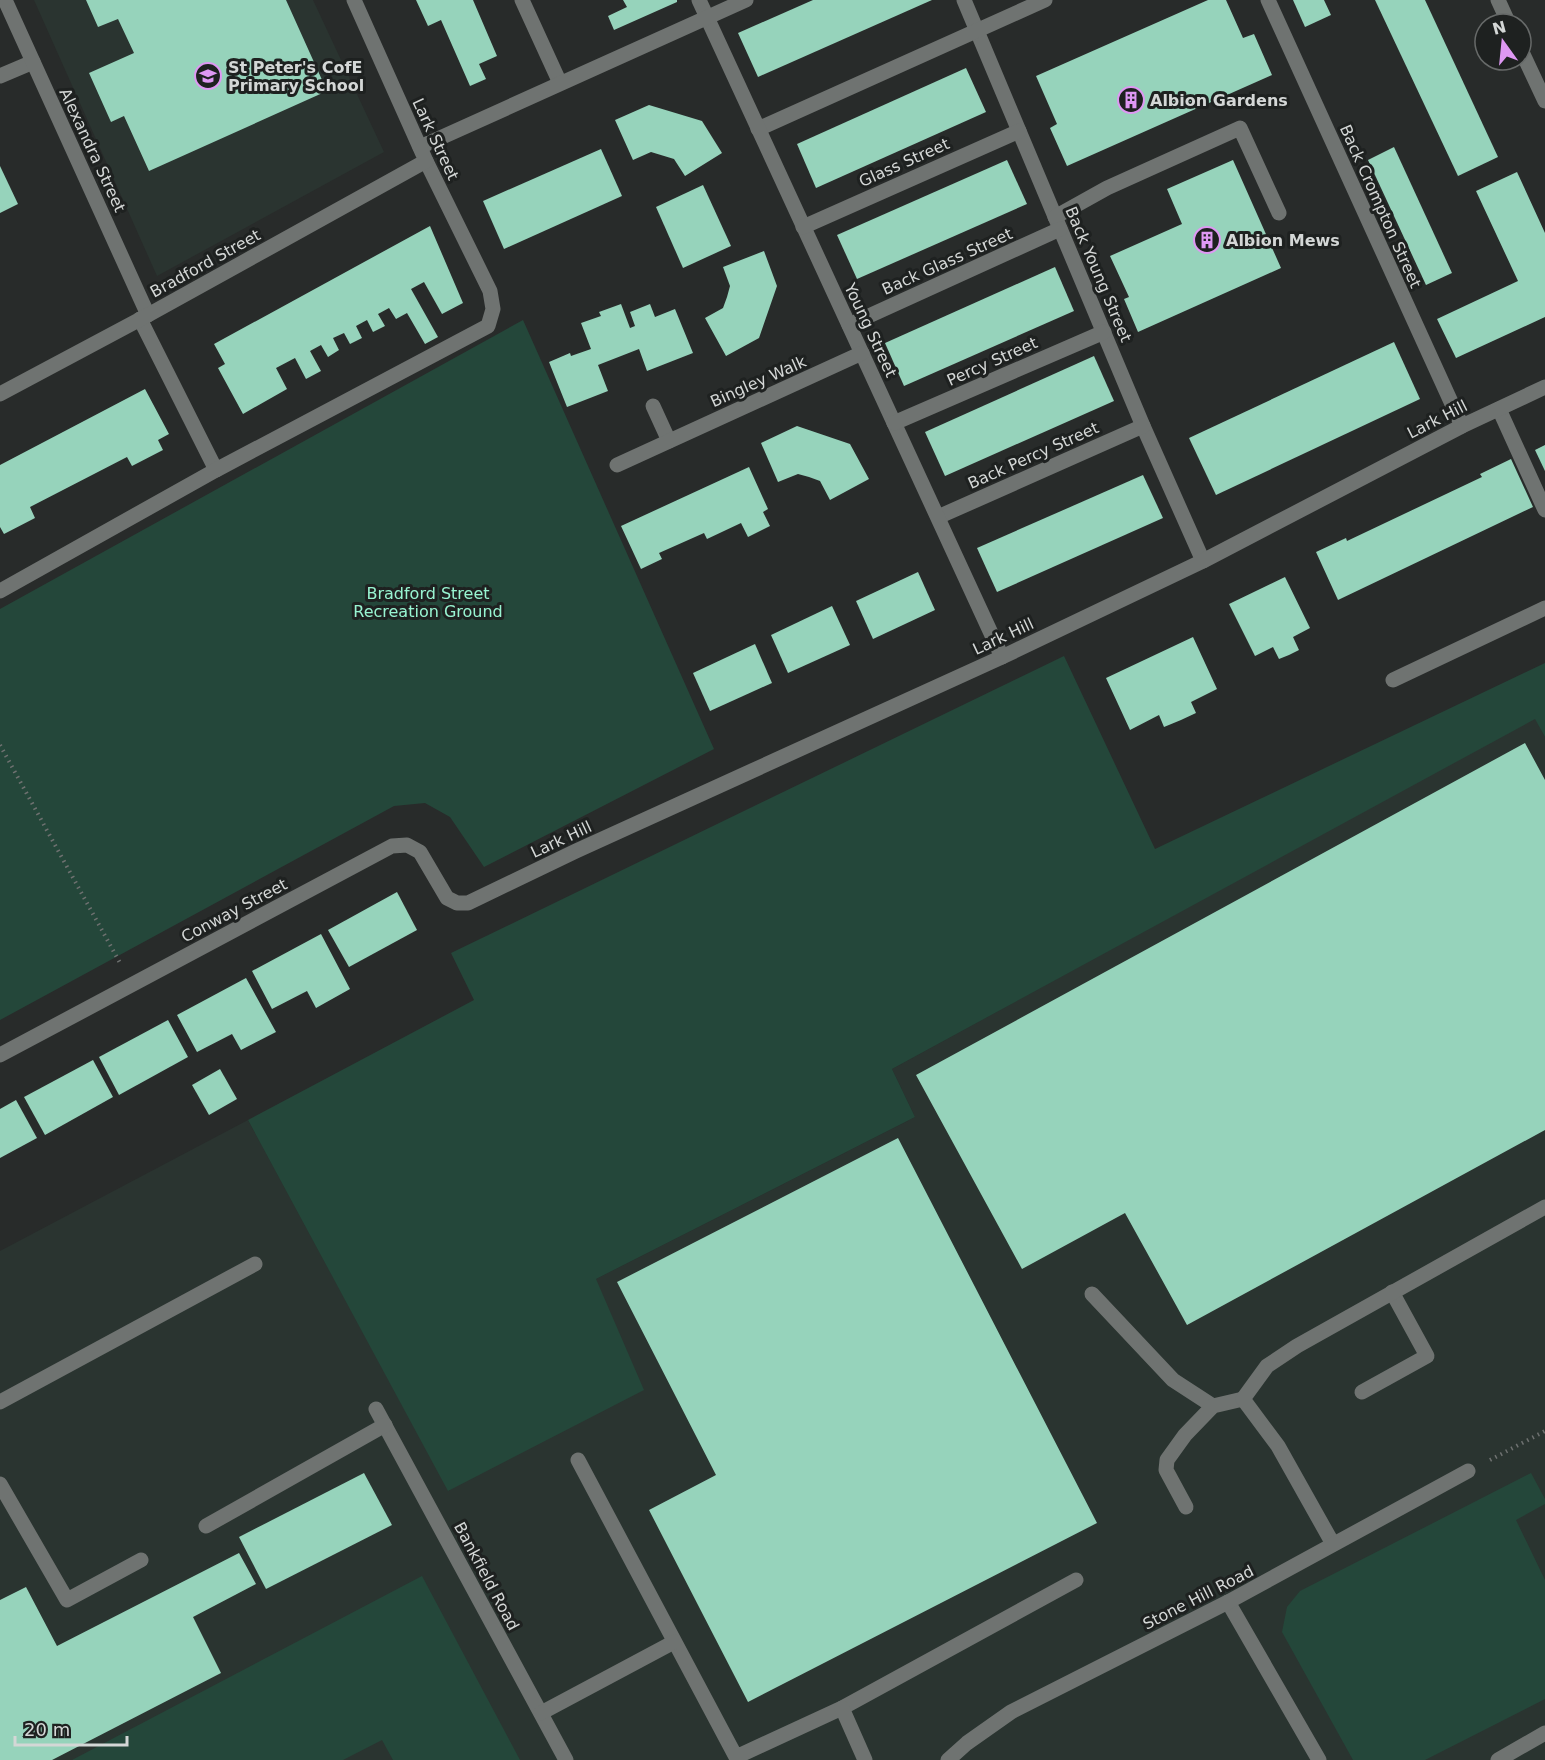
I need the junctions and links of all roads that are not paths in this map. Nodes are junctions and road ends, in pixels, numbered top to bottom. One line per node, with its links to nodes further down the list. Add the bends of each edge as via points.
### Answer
1 (5, 0): 11 (street, Alexandra Street)
2 (354, 0): 18 (street, Lark Street)
3 (522, 0): 14 (street)
4 (699, 0): 9 (street, Young Street)
5 (746, 0): 9 (street)
6 (964, 0): 10 (street, Back Young Street)
7 (1045, 0): 10 (street)
8 (1268, 0): 33 (street, Back Crompton Street)
9 (707, 18): 14 (street); 16 (street, Young Street)
10 (977, 30): 16 (street); 17 (street, Back Young Street)
11 (33, 62): 13 (street); 23 (street, Alexandra Street)
12 (1531, 72): 15 (street)
13 (0, 76)
14 (560, 83): 18 (street)
15 (1545, 101)
16 (758, 129): 22 (street, Young Street)
17 (1019, 131): 21 (street, Back Young Street); 22 (street, Glass Street)
18 (420, 147): 19 (street, Lark Street)
19 (426, 161): 23 (street, Bradford Street); 36 (street, Lark Street, via 490,291 493,309 488,326)
20 (1279, 213): 21 (street, Back Glass Street, via 1240,128 1107,188)
21 (1058, 223): 24 (street, Back Glass Street); 25 (street, Back Young Street)
22 (803, 226): 24 (street, Young Street)
23 (144, 317): 28 (street, Bradford Street); 36 (street, Alexandra Street)
24 (849, 325): 26 (street, Young Street)
25 (1104, 332): 31 (street, Percy Street); 32 (street, Back Young Street)
26 (862, 353): 31 (street, Young Street); 34 (street, Bingley Walk)
27 (1545, 387): 30 (street, Lark Hill)
28 (0, 394)
29 (653, 406): 34 (street)
30 (1499, 409): 33 (street, Lark Hill); 37 (street)
31 (894, 423): 38 (street, Young Street)
32 (1143, 426): 38 (street, Back Percy Street); 39 (street, Back Young Street)
33 (1462, 426): 39 (street, Lark Hill)
34 (669, 441): 35 (street, Bingley Walk)
35 (617, 465)
36 (216, 470): 40 (street)
37 (1545, 510)
38 (938, 517): 42 (street, Young Street)
39 (1203, 561): 42 (street, Lark Hill)
40 (0, 591)
41 (1545, 608): 43 (street)
42 (1002, 657): 44 (street, Lark Hill)
43 (1393, 680)
44 (468, 903): 45 (street, Conway Street, via 447,898 420,852 407,845 392,846)
45 (0, 1055)
46 (1545, 1207): 48 (street)
47 (255, 1264): 52 (street)
48 (1392, 1292): 50 (street, via 1426,1356); 51 (street, via 1267,1366)
49 (1092, 1294): 53 (street, via 1173,1380)
50 (1362, 1392)
51 (1243, 1399): 53 (street); 61 (street, via 1278,1446)
52 (0, 1402)
53 (1213, 1406): 59 (street, via 1167,1460 1166,1470)
54 (376, 1409): 55 (street, Bankfield Road)
55 (385, 1425): 60 (street); 67 (street, Bankfield Road)
56 (578, 1460): 65 (street)
57 (1468, 1472): 61 (street, Stone Hill Road)
58 (0, 1484): 62 (street, via 67,1600)
59 (1186, 1506)
60 (206, 1526)
61 (1333, 1544): 64 (street, Stone Hill Road)
62 (141, 1560)
63 (1076, 1580): 66 (street)
64 (1228, 1602): 71 (street, Stone Hill Road, via 1011,1712); 72 (street)
65 (674, 1642): 66 (street, via 736,1757); 67 (street)
66 (842, 1708): 70 (street)
67 (541, 1713): 69 (street, Bankfield Road)
68 (1545, 1733): 73 (street)
69 (566, 1760)
70 (865, 1760)
71 (948, 1760)
72 (1319, 1760)
73 (1498, 1760)

